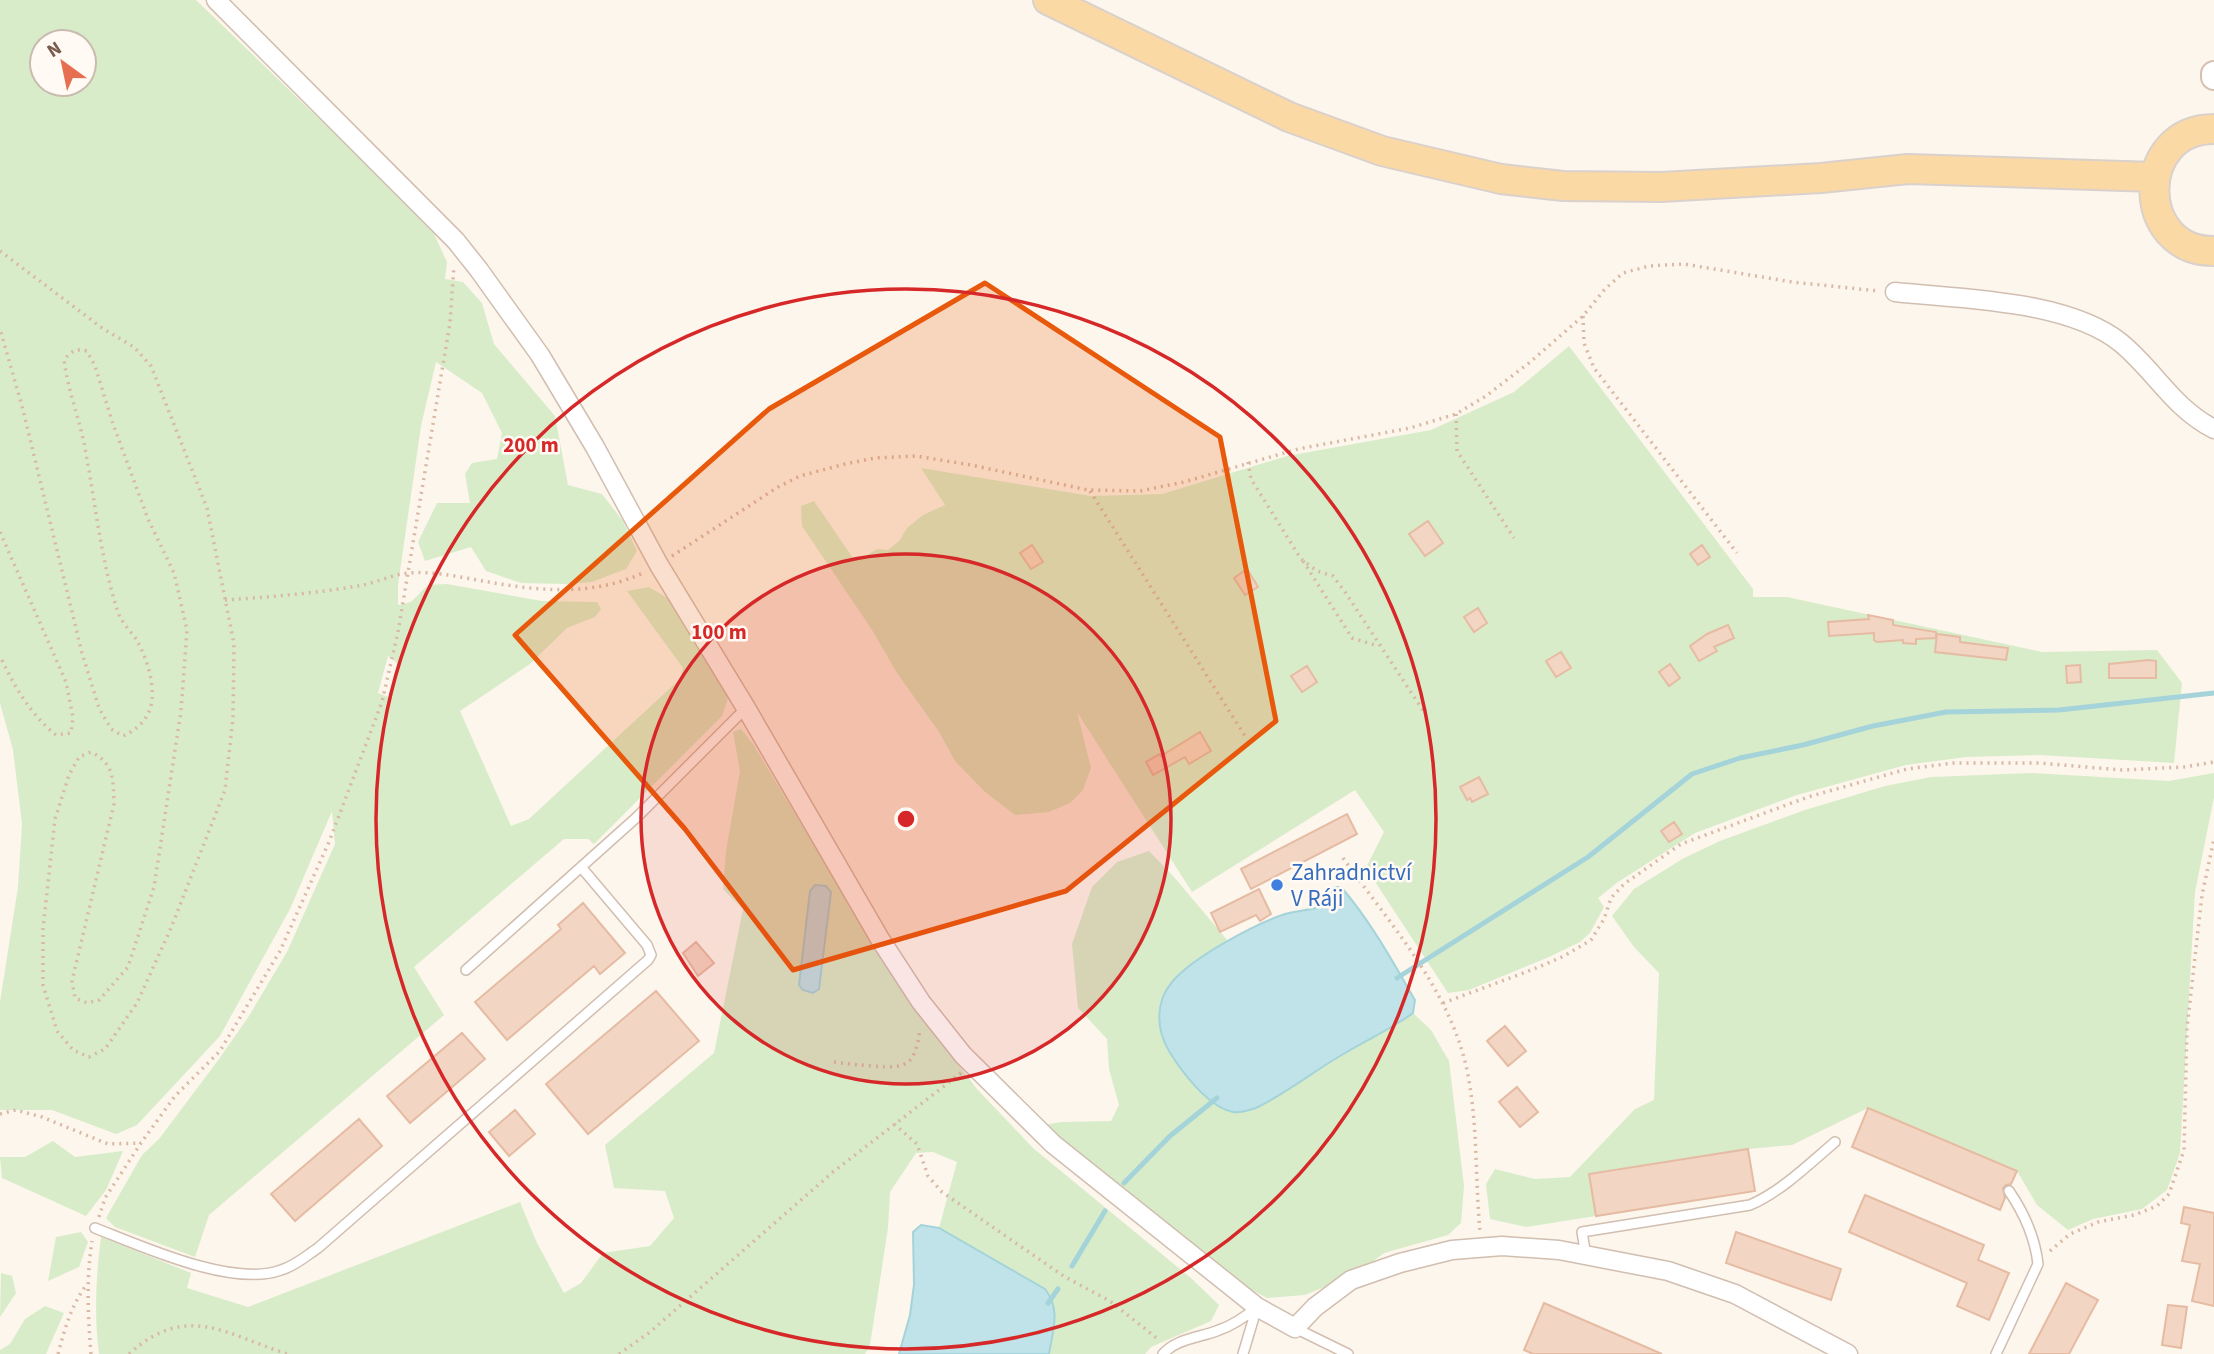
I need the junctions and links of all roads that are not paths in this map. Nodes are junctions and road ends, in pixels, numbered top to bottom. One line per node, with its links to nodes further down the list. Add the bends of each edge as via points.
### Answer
1 (216, 0): 8 (street, via 479,270 540,355)
2 (1048, 0): 4 (main road, via 1289,117 1382,151 1501,179 1563,186 1661,187 1908,169)
3 (2214, 129): 4 (main road, via 2196,131 2174,144)
4 (2154, 177): 5 (main road, via 2154,203 2165,227 2184,244)
5 (2214, 251)
6 (1895, 292): 7 (street, via 2032,308 2095,326 2141,362 2195,419)
7 (2214, 429)
8 (746, 708): 9 (lane); 15 (street, via 880,939 963,1055 1053,1144)
9 (581, 867): 10 (lane); 13 (lane, via 647,945 648,960 307,1255 279,1271 242,1273 186,1262)
10 (466, 970)
11 (1835, 1142): 14 (lane, via 1764,1199 1750,1205 1582,1232)
12 (2009, 1191): 21 (lane, via 2027,1224 2038,1264)
13 (94, 1228)
14 (1586, 1256): 16 (street, via 1525,1247 1482,1247 1413,1259 1350,1280); 20 (street, via 1668,1271 1735,1294)
15 (1257, 1307): 16 (street); 17 (lane, via 1239,1322); 18 (lane)
16 (1295, 1328): 19 (lane)
17 (1166, 1351)
18 (1243, 1354)
19 (1348, 1354)
20 (1848, 1354)
21 (1996, 1354)

